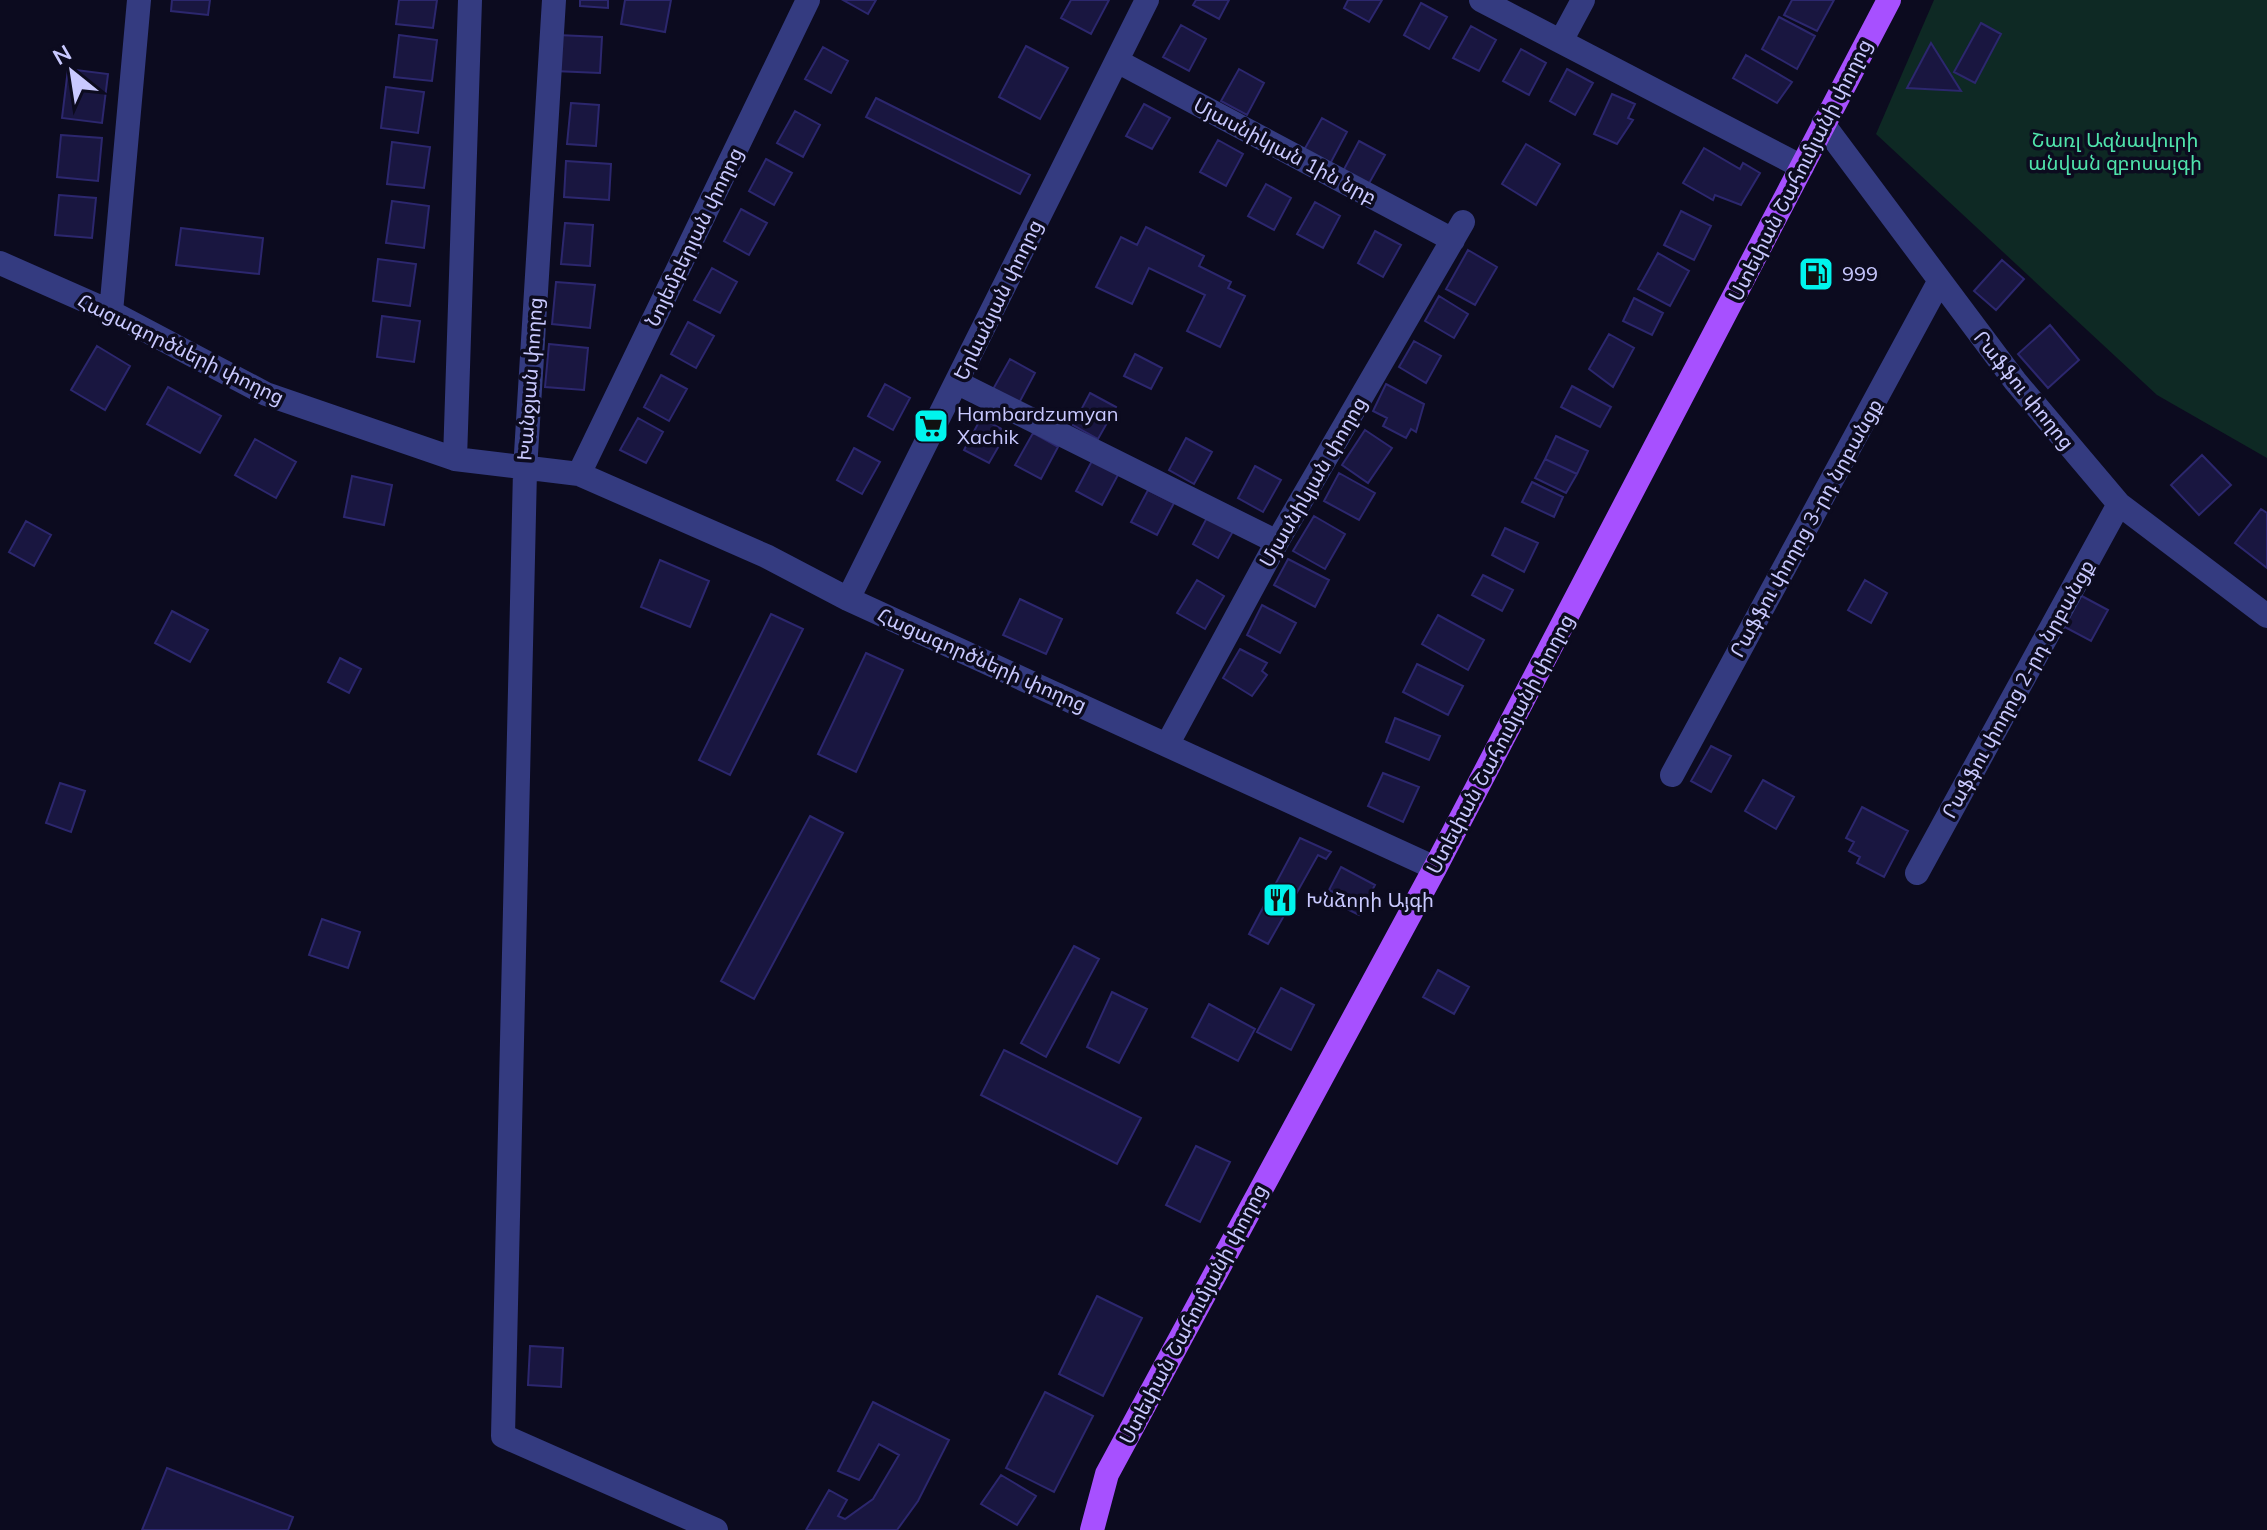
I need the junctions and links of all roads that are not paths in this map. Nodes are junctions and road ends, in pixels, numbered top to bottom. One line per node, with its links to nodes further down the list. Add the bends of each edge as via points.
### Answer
1 (139, 0): 16 (street)
2 (470, 0): 18 (street)
3 (554, 0): 19 (street, Խանջյան փողոց)
4 (808, 0): 20 (street, Նոյեմբերյան փողոց)
5 (1147, 0): 10 (street, Երևանյան փողոց)
6 (1481, 0): 9 (street)
7 (1583, 0): 9 (street)
8 (1889, 0): 11 (main road, Ստեփան Շահումյանի փողոց)
9 (1561, 41): 12 (street)
10 (1117, 61): 13 (street, Մյասնիկյան 1ին նրբ); 17 (street, Երևանյան փողոց)
11 (1823, 124): 12 (main road, Ստեփան Շահումյանի փողոց); 15 (street, Րաֆֆու փողոց)
12 (1802, 167): 27 (main road, Ստեփան Շահումյանի փողոց)
13 (1458, 231): 22 (street, Մյասնիկյան փողոց)
14 (0, 263): 16 (street, Հացագործների փողոց)
15 (1939, 282): 21 (street, Րաֆֆու փողոց); 26 (street, Րաֆֆու փողոց 3-րդ նրբանցք)
16 (111, 312): 18 (street, Հացագործների փողոց, via 266,394)
17 (958, 383): 22 (street); 23 (street, Երևանյան փողոց)
18 (455, 459): 19 (street, Խանջյան փողոց)
19 (525, 470): 20 (street, Հացագործների փողոց); 29 (street, via 503,1436)
20 (579, 474): 23 (street, Հացագործների փողոց, via 766,556)
21 (2119, 504): 24 (street, Րաֆֆու փողոց); 28 (street, Րաֆֆու փողոց 2-րդ նրբանցք)
22 (1277, 542): 25 (street, Մյասնիկյան փողոց)
23 (848, 599): 25 (street, Հացագործների փողոց)
24 (2267, 616)
25 (1167, 745): 27 (street, Հացագործների փողոց)
26 (1672, 775)
27 (1435, 868): 30 (main road, Ստեփան Շահումյանի փողոց, via 1107,1474)
28 (1917, 873)
29 (716, 1530)
30 (1092, 1530)

